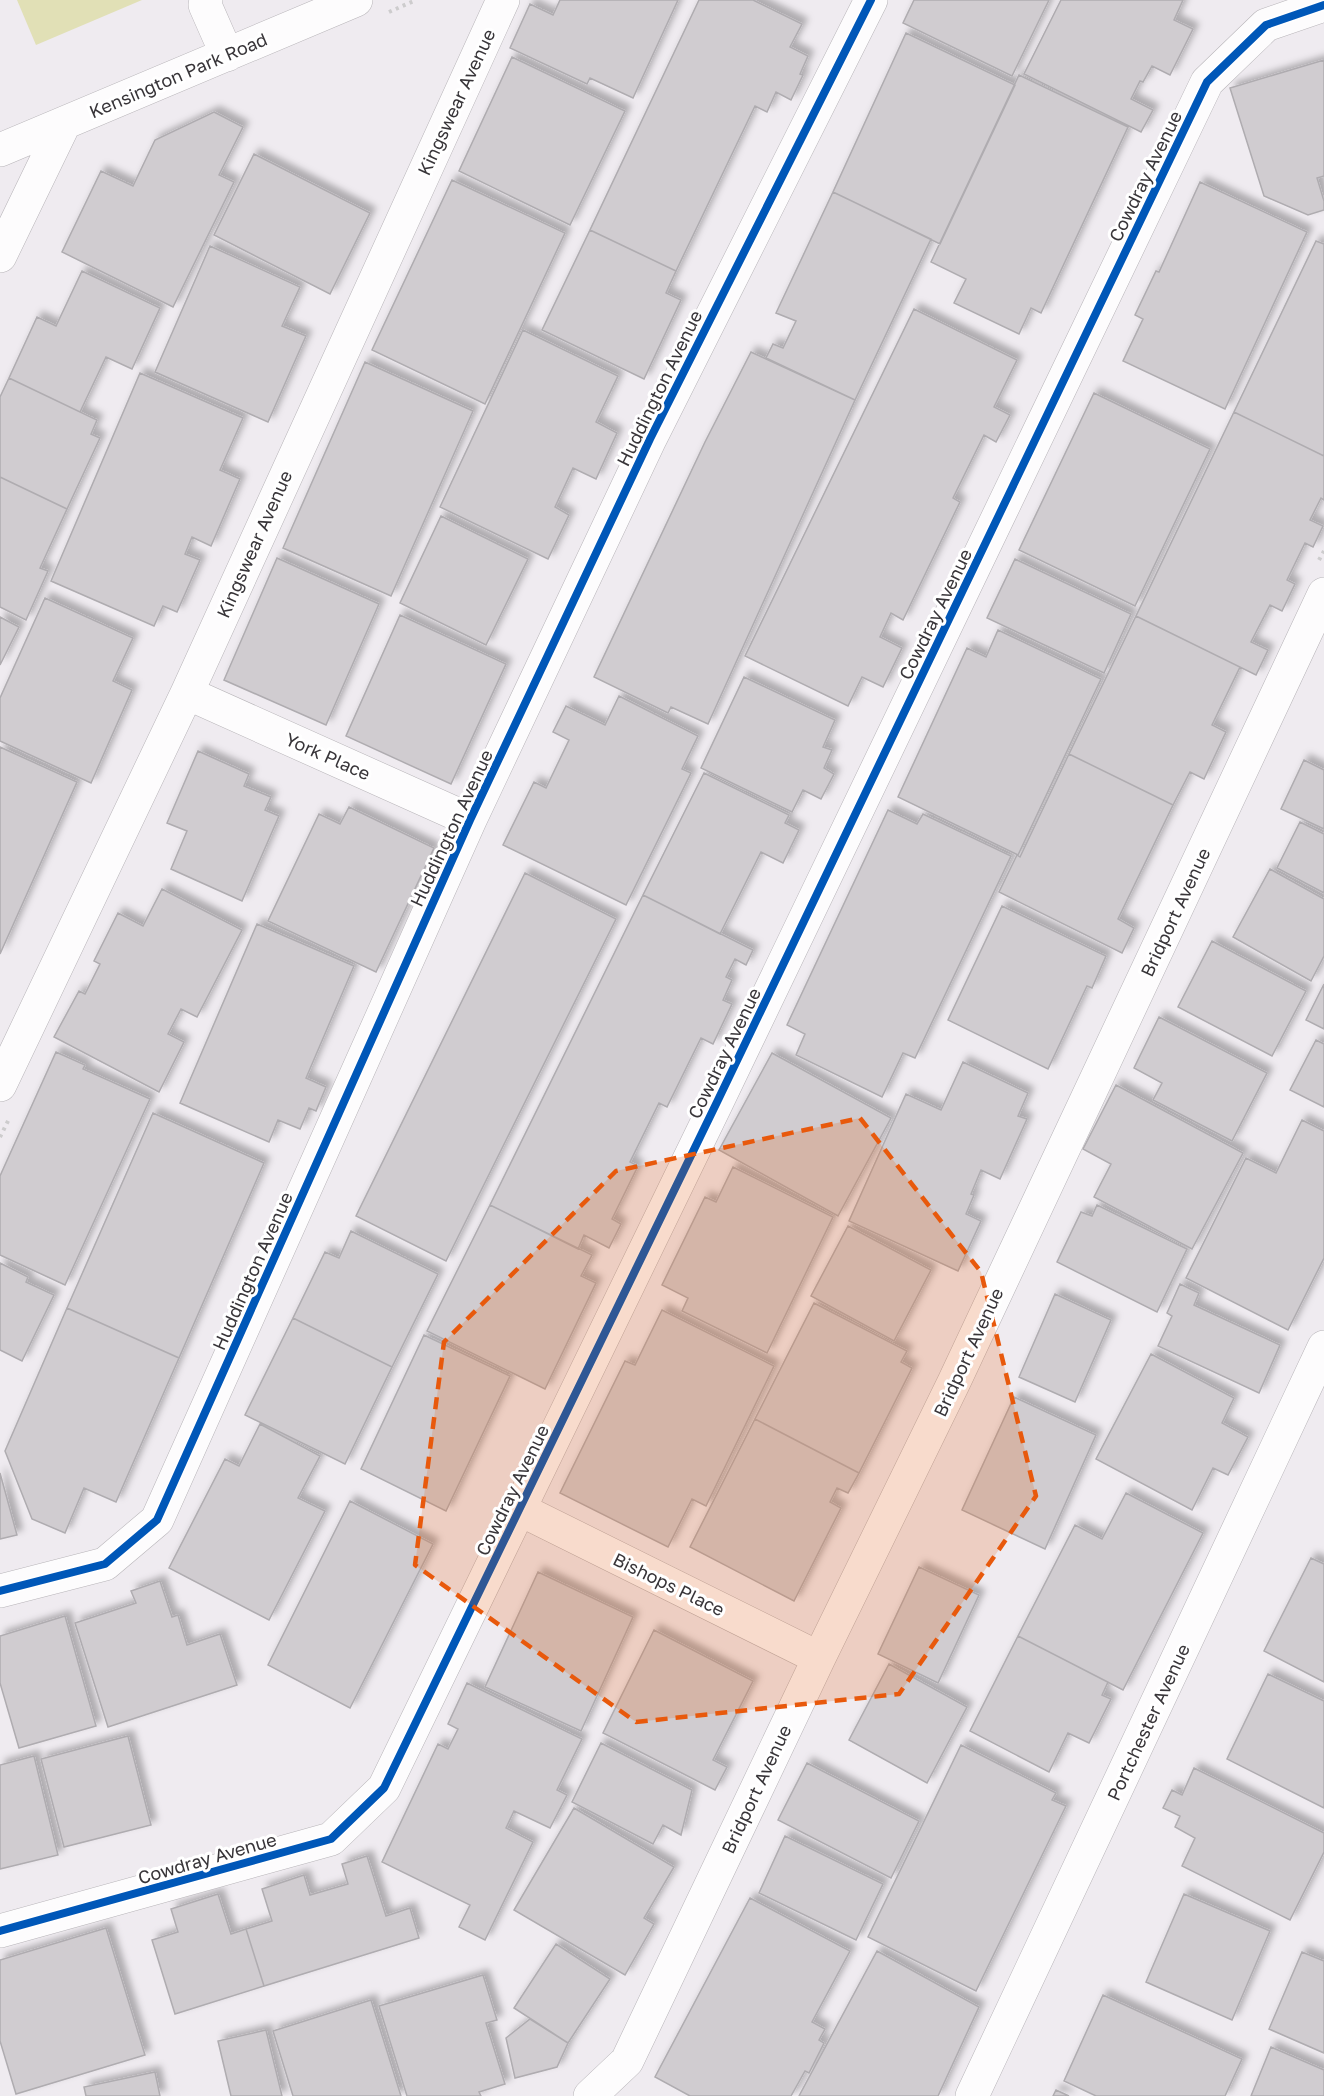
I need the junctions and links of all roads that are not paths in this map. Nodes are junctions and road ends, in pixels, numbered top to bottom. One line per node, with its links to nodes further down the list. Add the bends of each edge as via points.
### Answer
1 (206, 0): 6 (street)
2 (356, 0): 6 (street, Kensington Park Road)
3 (503, 0): 11 (street, Kingswear Avenue)
4 (871, 0): 12 (street, Huddington Avenue, via 650,439)
5 (1324, 5): 15 (street, Cowdray Avenue, via 1266,25 1207,82)
6 (227, 55): 7 (street, Kensington Park Road)
7 (64, 124): 8 (street, Kensington Park Road); 9 (street)
8 (0, 150)
9 (0, 256)
10 (1324, 594): 17 (street, Bridport Avenue, via 954,1382)
11 (187, 693): 12 (street, York Place); 13 (street, Kingswear Avenue)
12 (470, 820): 16 (street, Huddington Avenue, via 158,1520 105,1564)
13 (0, 1085)
14 (1324, 1347): 20 (street, Portchester Avenue)
15 (519, 1509): 17 (street, Bishops Place); 18 (street, Cowdray Avenue, via 384,1788 331,1839)
16 (0, 1591)
17 (819, 1658): 19 (street, Bridport Avenue, via 627,2061)
18 (0, 1931)
19 (590, 2096)
20 (972, 2096)

